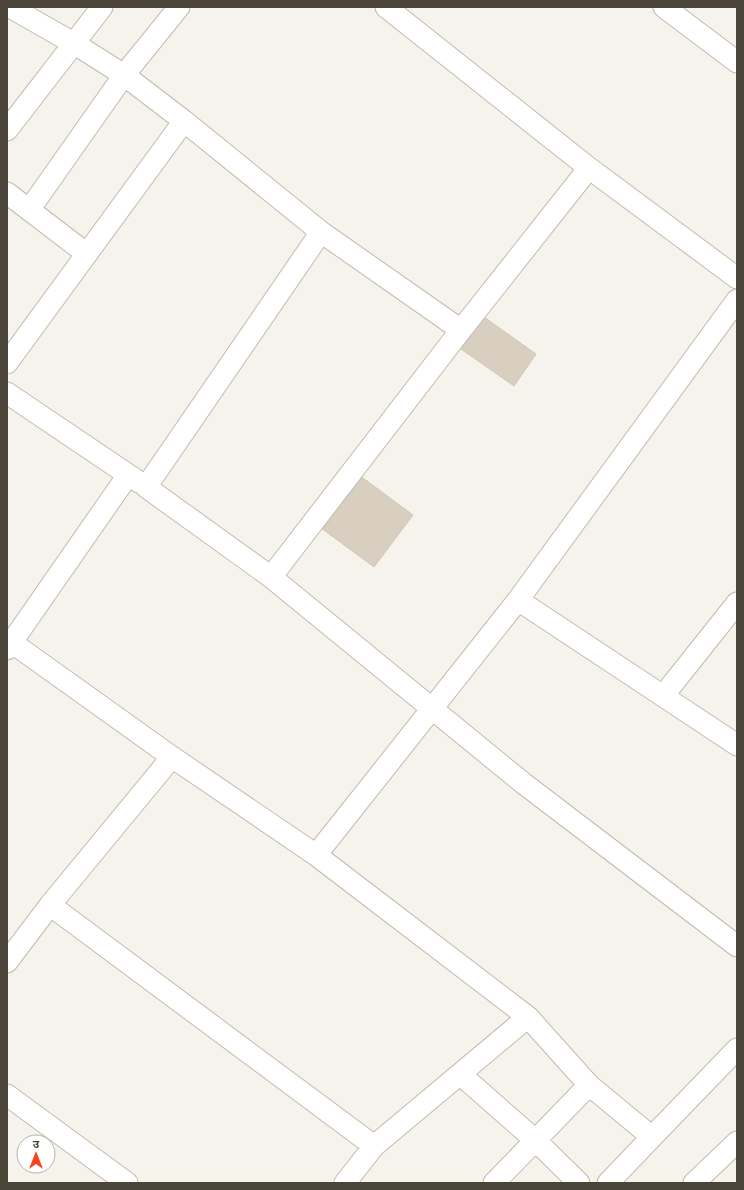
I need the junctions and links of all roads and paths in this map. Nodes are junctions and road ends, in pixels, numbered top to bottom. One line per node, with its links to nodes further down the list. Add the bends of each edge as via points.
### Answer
1 (10, 7): 6 (street)
2 (102, 7): 6 (street)
3 (179, 7): 8 (street)
4 (386, 7): 11 (street)
5 (664, 7): 7 (street)
6 (75, 44): 8 (street); 10 (street)
7 (737, 62)
8 (124, 75): 9 (street); 13 (street)
9 (184, 121): 14 (street); 15 (street)
10 (7, 130)
11 (589, 168): 16 (street); 18 (street)
12 (7, 193): 13 (street)
13 (29, 210): 15 (street)
14 (321, 232): 18 (street); 22 (street)
15 (87, 254): 19 (street)
16 (737, 278)
17 (737, 300): 24 (street)
18 (461, 330): 23 (street)
19 (7, 363)
20 (7, 393): 21 (street)
21 (128, 475): 22 (street); 26 (street)
22 (146, 487): 23 (street)
23 (271, 577): 28 (street)
24 (518, 600): 27 (street); 28 (street)
25 (737, 603): 27 (street)
26 (9, 643): 30 (street)
27 (663, 696): 29 (street)
28 (433, 708): 31 (street); 33 (street, via 523,783)
29 (737, 745)
30 (172, 756): 31 (street); 32 (street)
31 (316, 855): 35 (street)
32 (50, 905): 34 (street); 43 (street)
33 (737, 946)
34 (7, 962)
35 (528, 1016): 37 (street); 38 (street)
36 (737, 1049): 40 (street)
37 (460, 1074): 41 (street); 43 (street)
38 (589, 1085): 40 (street); 41 (street)
39 (7, 1095): 44 (street)
40 (652, 1137): 48 (street)
41 (535, 1140): 46 (street); 47 (street)
42 (737, 1142): 49 (street)
43 (374, 1146): 45 (street)
44 (127, 1183)
45 (345, 1183)
46 (494, 1183)
47 (579, 1183)
48 (608, 1183)
49 (694, 1183)

